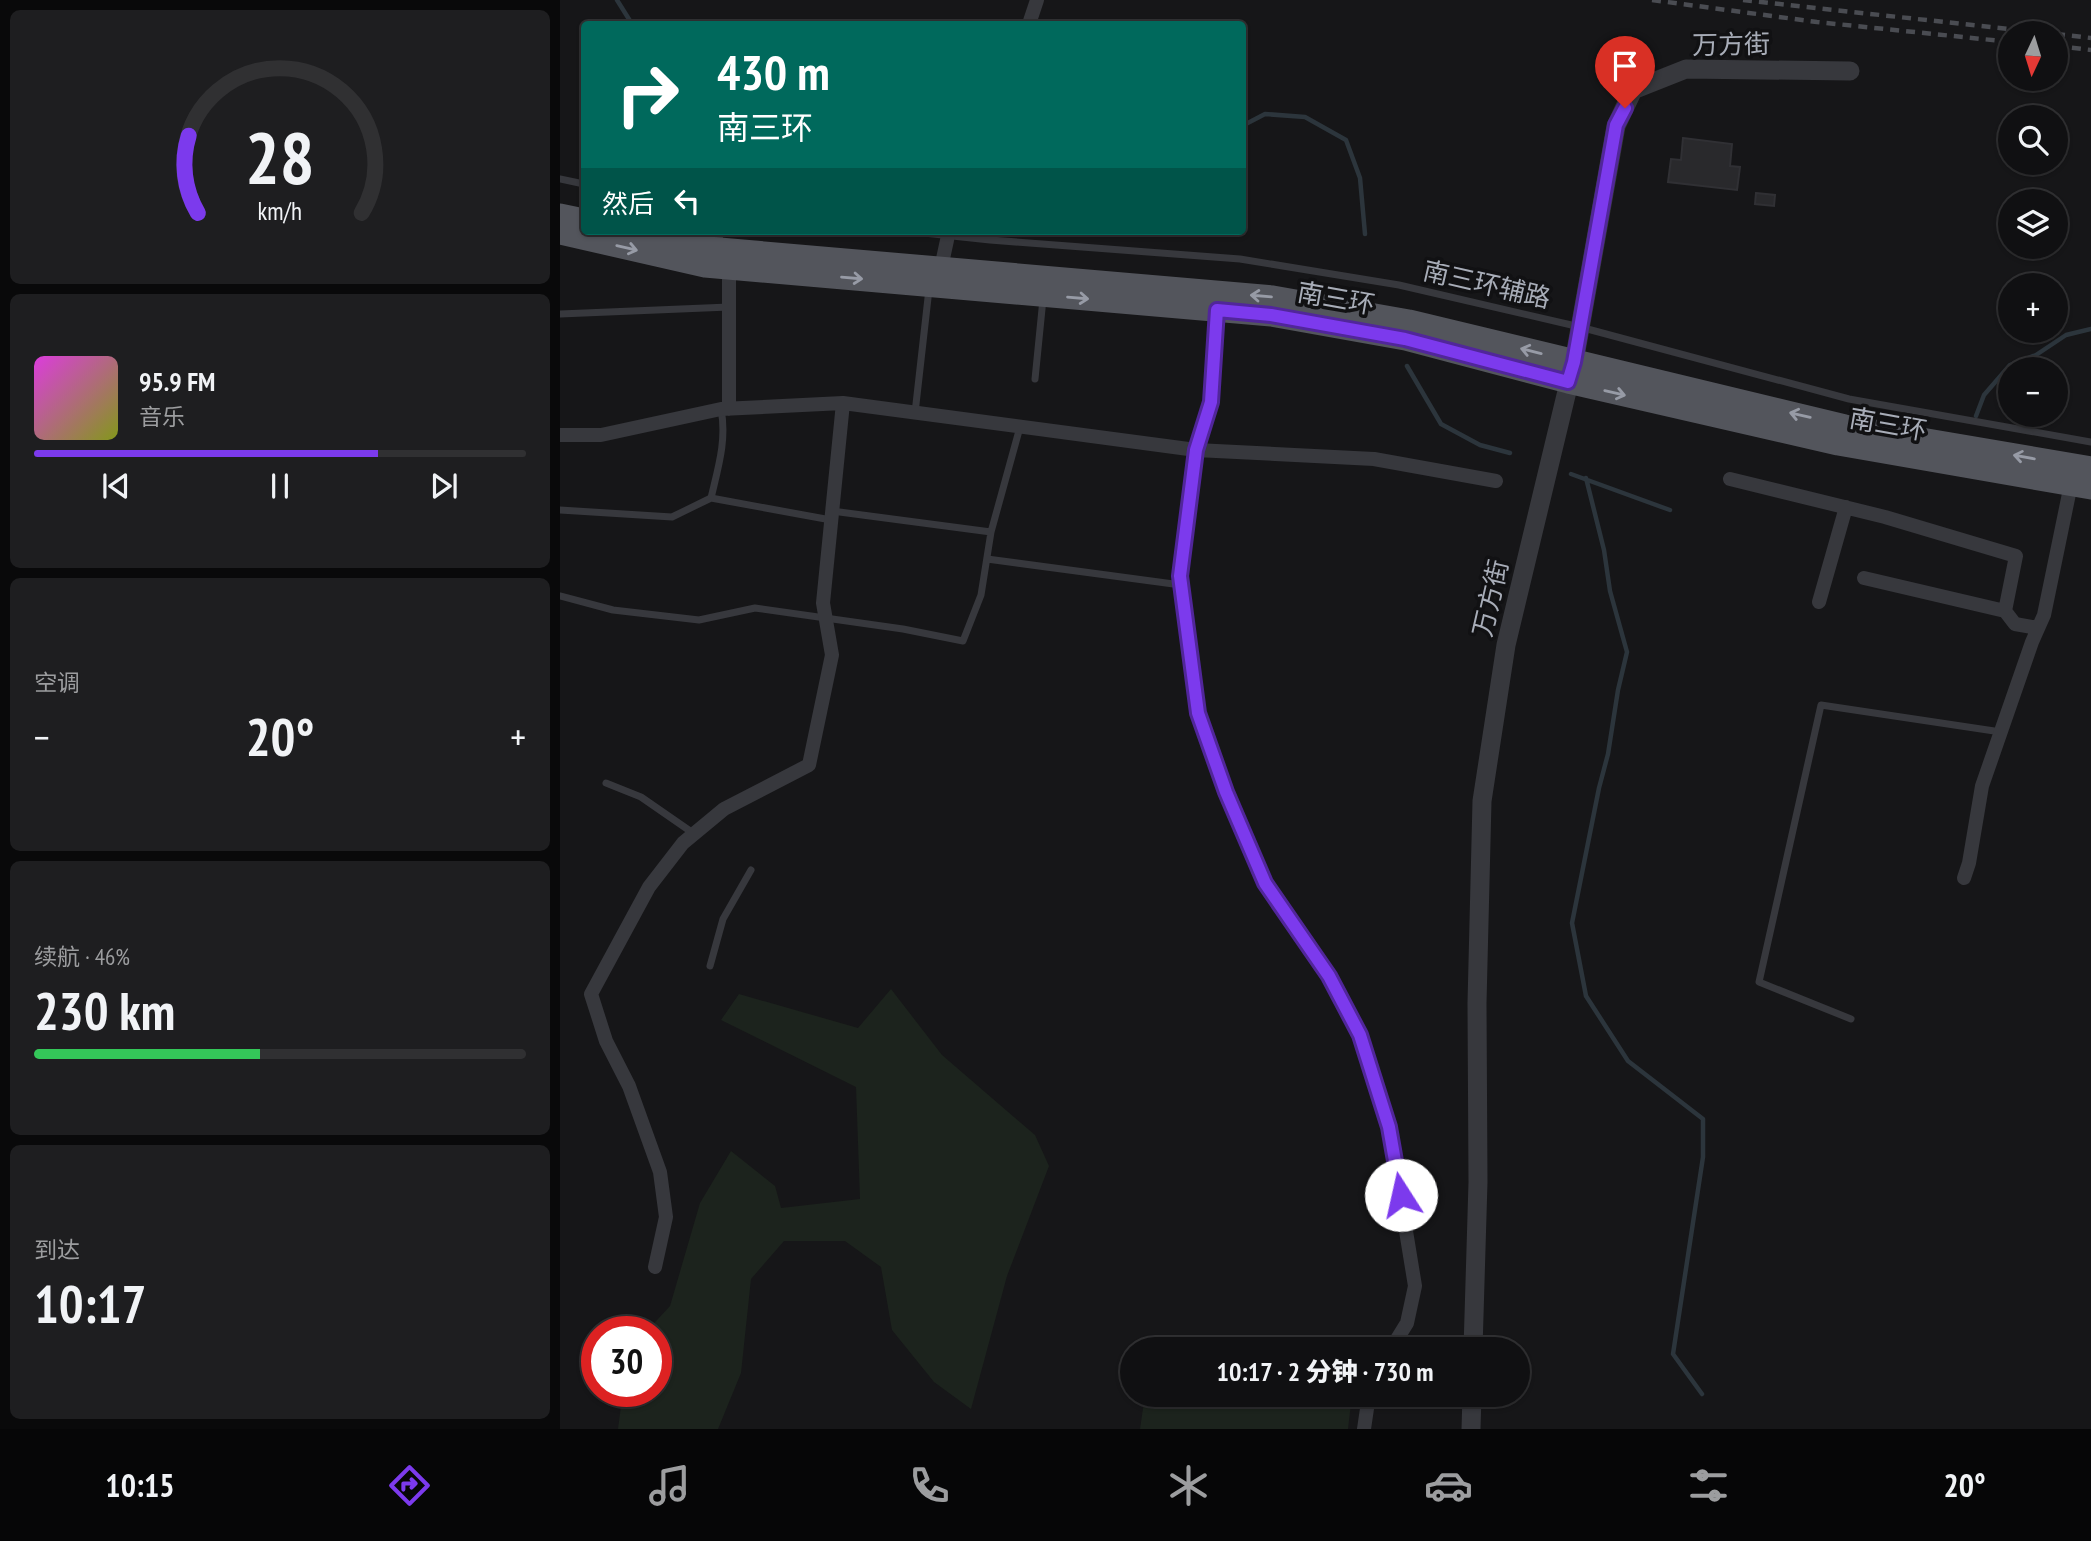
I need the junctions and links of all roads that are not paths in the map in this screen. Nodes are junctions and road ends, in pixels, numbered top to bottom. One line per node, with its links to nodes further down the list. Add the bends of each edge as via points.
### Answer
1 (1037, 0): 2 (street)
2 (1030, 21)
3 (1850, 71): 18 (street, 万方街, via 1686,69 1633,90 1616,125)
4 (560, 178): 5 (lane)
5 (581, 183)
6 (560, 215): 7 (main road)
7 (581, 219)
8 (560, 233): 12 (main road, 南三环, one-way to 12, via 705,266)
9 (652, 235): 12 (main road, 南三环)
10 (948, 235): 13 (street)
11 (971, 235): 18 (lane, 南三环辅路, via 1240,260 1399,285)
12 (723, 249): 13 (main road, 南三环); 15 (street)
13 (935, 277): 14 (main road, 南三环); 19 (main road, 南三环, one-way to 13, via 1409,321 1273,297); 23 (lane)
14 (1043, 295): 16 (main road, 南三环, one-way to 16); 20 (lane)
15 (729, 307): 17 (lane); 22 (street)
16 (1217, 310): 19 (main road, 南三环, via 1271,315); 27 (street, via 1211,402)
17 (560, 314)
18 (1580, 327): 19 (street, 万方街); 26 (lane, 南三环辅路, via 1849,399)
19 (1571, 372): 28 (main road, 南三环, one-way to 19); 31 (main road, 南三环, one-way to 31, via 1838,444); 54 (street, 万方街, via 1506,645 1482,802)
20 (1035, 379)
21 (844, 403): 22 (street); 23 (street); 35 (street)
22 (725, 409): 25 (street, via 601,435); 32 (lane)
23 (915, 413): 24 (street)
24 (1020, 427): 27 (street); 36 (lane)
25 (560, 435)
26 (2091, 442)
27 (1196, 450): 30 (street, via 1374,459); 39 (street)
28 (2091, 468)
29 (1730, 479): 33 (street)
30 (1496, 481)
31 (2081, 486): 44 (street)
32 (711, 498): 34 (lane, via 672,517); 35 (lane)
33 (1846, 507): 41 (street); 42 (street, via 2016,556)
34 (560, 510)
35 (832, 515): 36 (lane); 43 (street, via 823,603)
36 (991, 533): 37 (lane)
37 (987, 559): 39 (lane); 43 (lane, via 981,595 963,641)
38 (1864, 578): 42 (street)
39 (1181, 585): 53 (street, via 1198,713 1226,792 1265,883 1329,976 1360,1035 1389,1127 1415,1286 1407,1323)
40 (560, 596): 43 (lane, via 613,610 699,621 755,608)
41 (1819, 602)
42 (2005, 611): 44 (street, via 2015,624)
43 (826, 620): 47 (street, via 832,655 809,765 724,809)
44 (2038, 628): 45 (street)
45 (2000, 732): 49 (street, via 1982,786); 51 (lane, via 1821,705 1759,982)
46 (607, 783): 47 (lane, via 640,797)
47 (694, 834): 52 (street, via 649,887 591,994 660,1172 666,1217)
48 (751, 870): 50 (lane, via 723,919)
49 (1964, 878)
50 (710, 966)
51 (1851, 1019)
52 (656, 1267)
53 (1398, 1337)
54 (1473, 1337)
55 (1367, 1407): 57 (street)
56 (1472, 1407): 58 (street)
57 (1364, 1429)
58 (1471, 1429)

